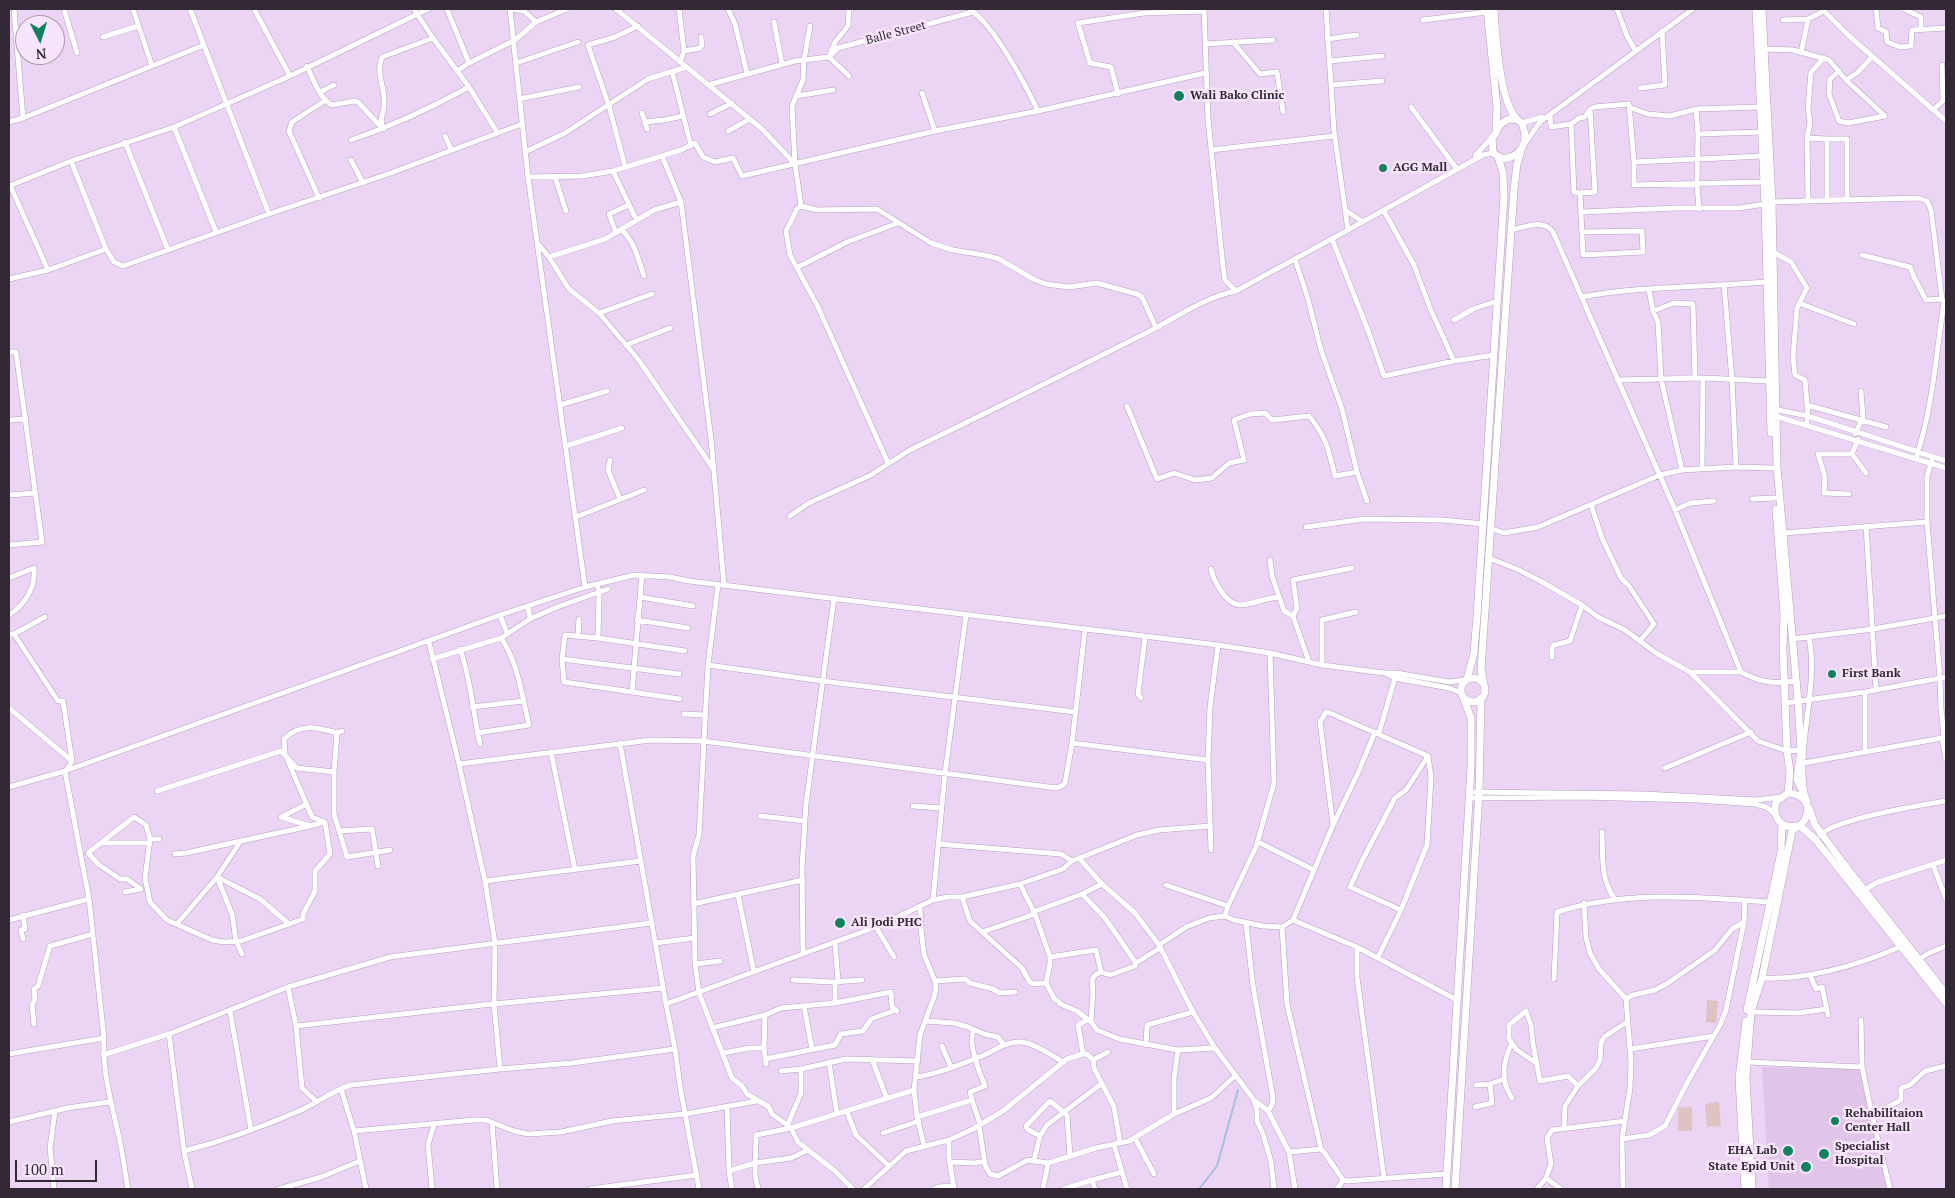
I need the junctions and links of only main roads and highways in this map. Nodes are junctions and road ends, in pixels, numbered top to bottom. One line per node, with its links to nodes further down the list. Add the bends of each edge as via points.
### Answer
1 (1756, 9): 8 (main road, via 1764,182)
2 (1762, 9): 8 (main road)
3 (1490, 10): 4 (main road, via 1503,86 1511,113); 5 (main road)
4 (1520, 122): 5 (main road, via 1505,121); 6 (main road, via 1526,142)
5 (1496, 130): 7 (main road, via 1492,136)
6 (1521, 151): 7 (main road, via 1502,159); 11 (main road, via 1515,172 1481,669)
7 (1496, 155): 10 (main road, via 1505,181 1475,641)
8 (1768, 203): 9 (main road, via 1773,252); 9 (main road, via 1769,381)
9 (1773, 413): 14 (main road, via 1773,468 1784,616 1784,683 1790,772); 15 (main road, via 1797,681 1801,750 1796,779)
10 (1466, 680): 11 (main road, via 1479,680); 12 (main road, via 1462,684)
11 (1484, 685): 13 (main road, via 1485,692)
12 (1462, 695): 13 (main road, via 1474,701); 20 (main road, via 1472,724)
13 (1481, 698): 21 (main road)
14 (1786, 795): 15 (main road, via 1801,796); 16 (main road, via 1779,798 1774,808)
15 (1808, 804): 17 (main road, via 1805,820); 18 (main road, via 1821,833)
16 (1782, 824): 17 (main road); 22 (main road, via 1782,844 1742,1048 1739,1078)
17 (1798, 826): 19 (main road, via 1815,839); 23 (main road, via 1792,831 1762,978 1751,1012 1746,1077)
18 (1946, 994)
19 (1946, 1003)
20 (1446, 1189)
21 (1455, 1189)
22 (1745, 1189)
23 (1752, 1189)

